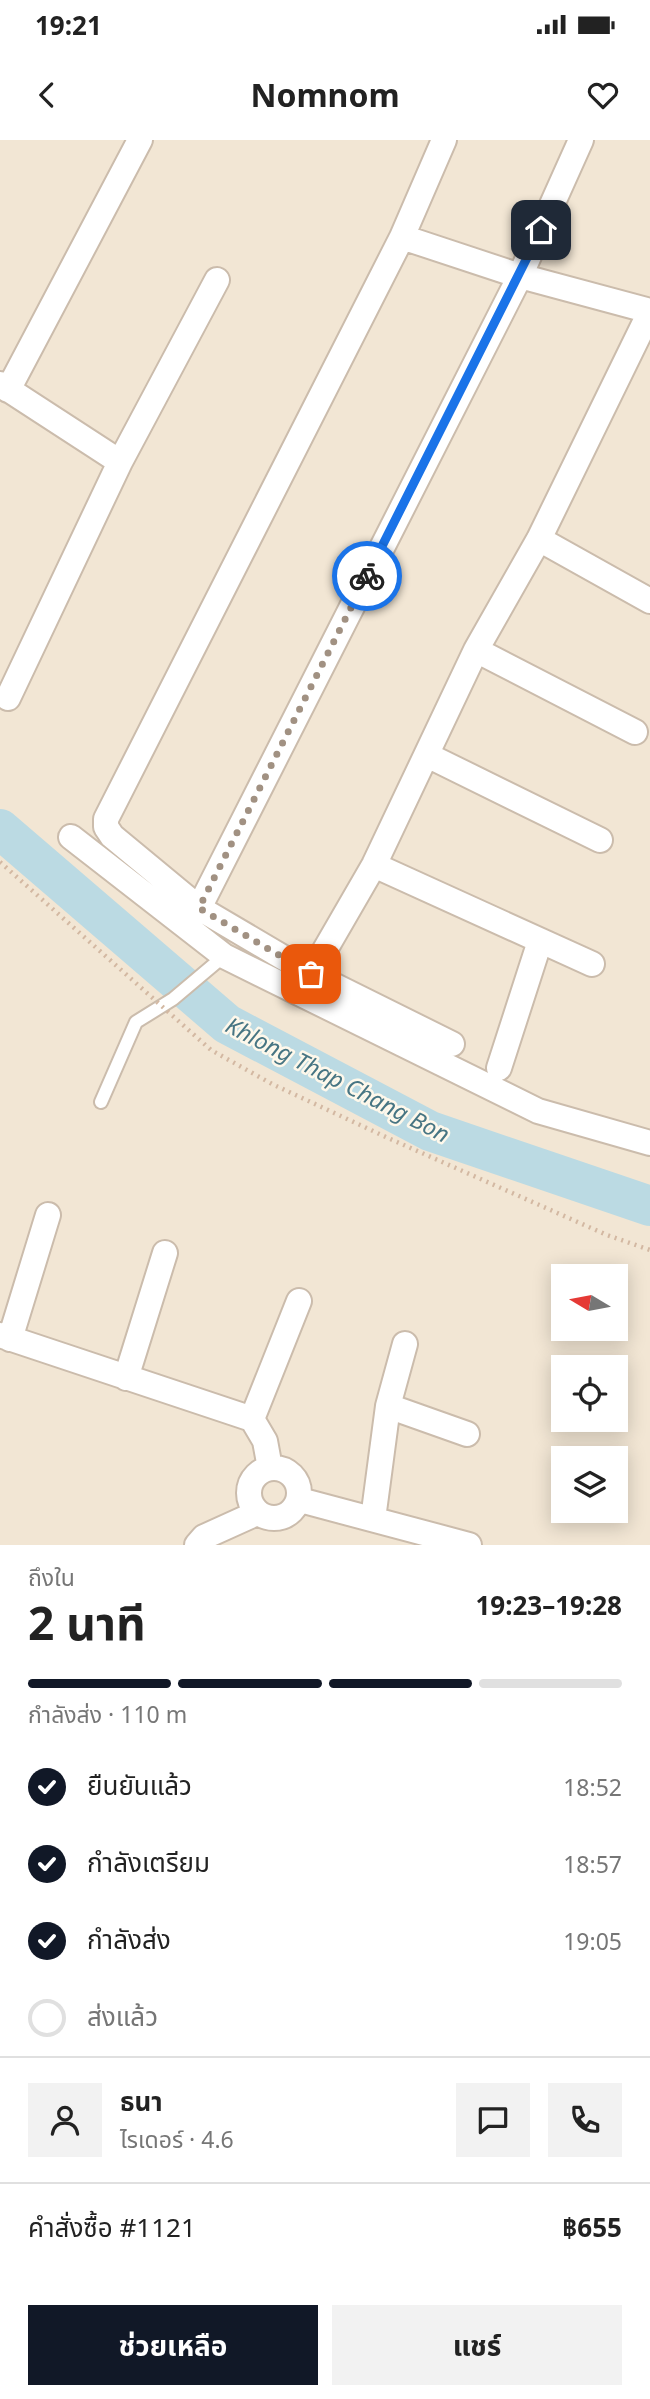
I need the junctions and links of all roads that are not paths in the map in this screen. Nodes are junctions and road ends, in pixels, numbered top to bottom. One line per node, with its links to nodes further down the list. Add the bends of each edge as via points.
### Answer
1 (140, 140): 8 (street)
2 (444, 140): 4 (street)
3 (581, 140): 5 (street)
4 (402, 237): 5 (street); 19 (street, via 106,819 112,836)
5 (520, 276): 7 (street); 19 (street)
6 (217, 280): 9 (street)
7 (650, 312): 10 (street)
8 (4, 387): 9 (street)
9 (120, 462): 13 (street)
10 (539, 539): 11 (street); 12 (street)
11 (650, 601)
12 (477, 650): 14 (street); 15 (street)
13 (9, 698)
14 (635, 732)
15 (427, 755): 17 (street); 18 (street)
16 (71, 837): 21 (street)
17 (600, 840)
18 (374, 864): 20 (street); 23 (street)
19 (199, 908): 23 (street)
20 (540, 941): 22 (street); 25 (street)
21 (217, 963): 26 (lane, via 136,1022); 27 (street, via 538,1111)
22 (592, 964)
23 (311, 974): 24 (street)
24 (452, 1044)
25 (499, 1068)
26 (101, 1102)
27 (650, 1143)
28 (48, 1216): 31 (street)
29 (165, 1253): 33 (street)
30 (299, 1301): 35 (street)
31 (5, 1337): 33 (street)
32 (405, 1344): 34 (street)
33 (126, 1378): 35 (street)
34 (388, 1406): 36 (street); 40 (street)
35 (252, 1419): 37 (street, via 265,1441)
36 (467, 1434)
37 (270, 1468): 38 (street, via 282,1468 294,1476); 39 (street, via 250,1486 250,1501)
38 (300, 1500): 39 (street, via 282,1519); 40 (street)
39 (257, 1513): 41 (street)
40 (373, 1519): 42 (street)
41 (197, 1545)
42 (469, 1545)

